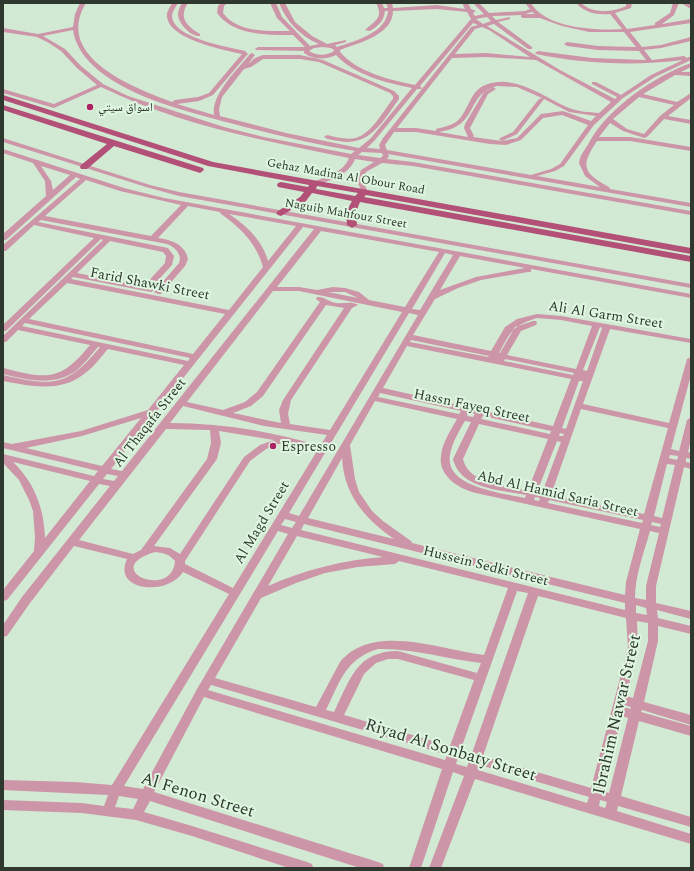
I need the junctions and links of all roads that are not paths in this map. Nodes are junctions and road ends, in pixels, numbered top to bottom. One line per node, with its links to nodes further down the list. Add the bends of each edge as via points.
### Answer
1 (84, 3): 32 (street, via 78,12)
2 (176, 3): 45 (street, via 171,10 170,18 184,35)
3 (185, 3): 44 (street, via 180,10 180,18 191,32 214,42)
4 (224, 3): 36 (street, via 220,13 224,20 234,26 257,32)
5 (273, 3): 20 (street)
6 (282, 3): 21 (street)
7 (452, 3): 16 (street)
8 (465, 3): 22 (street)
9 (476, 3): 24 (street)
10 (528, 3): 19 (street)
11 (534, 3): 35 (street, via 542,12 562,22)
12 (579, 3): 23 (street, via 590,10)
13 (629, 3): 23 (street, via 627,9)
14 (676, 3): 30 (street, via 671,15)
15 (684, 3): 18 (street)
16 (391, 6): 17 (street); 22 (street); 43 (street, via 391,18 384,27)
17 (381, 7): 40 (street, via 381,19 372,28 354,37)
18 (691, 7)
19 (533, 10): 24 (street, via 515,15); 26 (street)
20 (276, 11): 21 (street); 36 (street)
21 (285, 11): 40 (street, via 306,36)
22 (470, 11): 24 (street); 27 (street)
23 (611, 12): 35 (street)
24 (485, 13): 27 (street); 31 (street)
25 (691, 15): 30 (street, via 680,20)
26 (540, 16): 31 (street, via 515,17); 35 (street, via 582,29)
27 (474, 18): 29 (street, via 475,22); 57 (street)
28 (691, 21): 35 (street)
29 (481, 24): 31 (street); 33 (street); 47 (street, via 473,28)
30 (657, 24): 35 (street)
31 (498, 25): 33 (street); 48 (street)
32 (75, 28): 37 (street); 56 (street, via 78,44 86,56 99,69)
33 (491, 29): 48 (street)
34 (3, 30): 37 (street)
35 (625, 30): 41 (street)
36 (294, 33): 42 (street)
37 (38, 36): 55 (street, via 56,44)
38 (691, 39): 41 (street, via 664,46)
39 (567, 44): 41 (street)
40 (327, 45): 42 (street); 43 (street)
41 (639, 48): 50 (street)
42 (308, 50): 44 (street); 46 (street, via 315,56)
43 (337, 50): 46 (street, via 330,56); 57 (street, via 347,62 388,80)
44 (251, 52): 45 (street); 52 (street)
45 (244, 53): 70 (street, via 211,94 191,101)
46 (323, 56): 62 (street)
47 (451, 56): 48 (street); 58 (street)
48 (538, 56): 50 (street); 68 (street); 71 (street)
49 (691, 57): 50 (street); 68 (street, via 653,76)
50 (650, 61)
51 (691, 65): 53 (street)
52 (242, 68): 78 (street, via 219,97); 87 (street, via 263,57 311,59 392,92 396,96 370,132 361,138 345,140 301,132)
53 (674, 73): 54 (street); 63 (street)
54 (691, 74)
55 (101, 84): 59 (street, via 54,106); 60 (street)
56 (128, 86): 60 (street); 61 (street)
57 (415, 87): 58 (street); 62 (street)
58 (424, 88): 65 (street)
59 (3, 91)
60 (115, 92): 67 (street)
61 (139, 92): 67 (street); 70 (street)
62 (409, 94): 65 (street); 98 (street, via 373,139)
63 (638, 95): 72 (street); 75 (street)
64 (691, 95): 72 (street)
65 (418, 96): 81 (street)
66 (3, 97): 86 (main road, Gehaz Madina Al Obour Road)
67 (126, 97): 97 (street, via 222,128)
68 (621, 97): 71 (street)
69 (541, 100): 76 (street); 88 (street, via 512,136 496,139); 88 (street, via 517,89 489,91 468,124)
70 (166, 102): 78 (street)
71 (615, 102): 74 (street)
72 (677, 104): 79 (street)
73 (3, 107): 90 (main road, Gehaz Madina Al Obour Road)
74 (607, 108): 75 (street); 77 (street)
75 (619, 111): 80 (street)
76 (563, 113): 83 (street); 84 (street, via 541,116 519,139 506,143 416,130)
77 (600, 115): 83 (street); 85 (street, via 583,114 567,109 530,89 497,85 482,89 455,126)
78 (217, 117): 87 (street)
79 (662, 117): 82 (street); 89 (street)
80 (610, 120): 89 (street, via 625,130); 91 (street)
81 (399, 121): 84 (street); 85 (street, via 418,128)
82 (691, 122)
83 (592, 124): 102 (street)
84 (392, 130): 100 (street, via 384,141 383,149)
85 (438, 130): 88 (street)
86 (108, 131): 90 (main road); 113 (main road, Gehaz Madina Al Obour Road, via 196,161)
87 (286, 135): 94 (street)
88 (471, 136)
89 (645, 136): 95 (street)
90 (97, 137): 93 (main road, Gehaz Madina Al Obour Road)
91 (594, 139): 96 (street, via 630,139); 105 (street)
92 (3, 140): 107 (street, Naguib Mahfouz Street)
93 (114, 143): 107 (main road); 113 (main road, Gehaz Madina Al Obour Road, via 187,166)
94 (329, 144): 97 (street); 98 (street)
95 (691, 144)
96 (691, 149)
97 (322, 150): 101 (street)
98 (360, 150): 100 (street); 101 (street)
99 (3, 151): 106 (street, Naguib Mahfouz Street)
100 (386, 152): 103 (street, via 386,156); 104 (street)
101 (353, 156): 103 (street); 113 (street, via 343,171)
102 (568, 158): 105 (street); 110 (street, via 553,170)
103 (381, 160): 108 (street); 115 (street, via 368,167 360,176)
104 (433, 160): 108 (street, via 426,162); 110 (street)
105 (582, 160): 116 (street, via 585,170 594,180)
106 (35, 161): 109 (street, Naguib Mahfouz Street); 117 (street, via 45,174)
107 (84, 167): 119 (street, Naguib Mahfouz Street, via 148,186)
108 (427, 167): 121 (street)
109 (75, 174): 111 (street, Naguib Mahfouz Street); 117 (street)
110 (526, 176): 116 (street)
111 (85, 178): 112 (street, Naguib Mahfouz Street); 114 (street)
112 (103, 184): 114 (street, via 90,184); 120 (street, Naguib Mahfouz Street)
113 (312, 187): 115 (main road, Gehaz Madina Al Obour Road); 118 (main road, Gehaz Madina Al Obour Road); 124 (main road, via 297,204)
114 (71, 189): 126 (street)
115 (365, 192): 118 (main road); 137 (main road, Gehaz Madina Al Obour Road)
116 (620, 193): 121 (street)
117 (50, 196): 133 (street)
118 (358, 199): 129 (main road, via 351,214); 137 (main road, Gehaz Madina Al Obour Road)
119 (224, 202): 123 (street); 124 (street, Naguib Mahfouz Street)
120 (186, 204): 123 (street, Naguib Mahfouz Street); 135 (street)
121 (662, 204): 122 (street); 125 (street)
122 (691, 205)
123 (217, 210): 128 (street, Naguib Mahfouz Street); 144 (street, via 245,229 256,241)
124 (281, 213): 129 (street, Naguib Mahfouz Street)
125 (691, 213)
126 (39, 218): 127 (street); 132 (street)
127 (33, 223): 131 (street); 138 (street)
128 (301, 225): 130 (street, Naguib Mahfouz Street); 144 (street, Al Thaqafa Street)
129 (352, 225): 143 (street, Naguib Mahfouz Street)
130 (319, 228): 140 (street, Naguib Mahfouz Street); 148 (street, Al Thaqafa Street)
131 (100, 236): 134 (street); 167 (street)
132 (144, 237): 135 (street); 136 (street)
133 (3, 238)
134 (108, 238): 136 (street); 147 (street)
135 (153, 239): 153 (street, via 176,245 184,254 182,264)
136 (138, 243): 150 (street, via 161,248 170,256 169,263)
137 (645, 247): 139 (main road, Gehaz Madina Al Obour Road); 142 (main road, Gehaz Madina Al Obour Road)
138 (3, 249)
139 (691, 250)
140 (443, 251): 141 (street, Naguib Mahfouz Street); 161 (street, Al Magd Street)
141 (457, 254): 145 (street, Naguib Mahfouz Street); 156 (street)
142 (691, 259)
143 (561, 263): 146 (street); 149 (street, Naguib Mahfouz Street)
144 (267, 268): 160 (street, Al Thaqafa Street)
145 (540, 269): 146 (street, Naguib Mahfouz Street); 156 (street, via 473,280)
146 (556, 272): 155 (street, Naguib Mahfouz Street)
147 (68, 277): 150 (street, Farid Shawki Street); 160 (street, Farid Shawki Street); 164 (street)
148 (281, 278): 151 (street, Al Thaqafa Street); 152 (street)
149 (691, 286)
150 (146, 289): 153 (street, Farid Shawki Street)
151 (273, 289): 152 (street); 186 (street, Al Thaqafa Street)
152 (299, 289): 154 (street)
153 (158, 292): 160 (street, Farid Shawki Street)
154 (311, 292): 157 (street); 158 (street)
155 (691, 296)
156 (432, 297): 162 (street)
157 (324, 302): 159 (street); 190 (street, via 260,394 248,404)
158 (367, 302): 159 (street); 161 (street)
159 (350, 306): 196 (street, via 287,400 283,416)
160 (233, 310): 179 (street, Al Thaqafa Street)
161 (407, 310): 162 (street); 176 (street, Al Magd Street)
162 (422, 313): 170 (street)
163 (538, 319): 166 (street, Ali Al Garm Street); 175 (street, Ali Al Garm Street, via 528,318 508,329); 177 (street, Ali Al Garm Street, via 518,329)
164 (23, 320): 165 (street); 179 (street)
165 (16, 327): 169 (street); 172 (street)
166 (596, 327): 168 (street, Ali Al Garm Street); 182 (street)
167 (3, 329)
168 (606, 329): 171 (street, Ali Al Garm Street); 174 (street, Ali Al Garm Street); 183 (street)
169 (3, 340)
170 (407, 340): 175 (street); 180 (street)
171 (691, 341)
172 (96, 344): 173 (street); 181 (street, via 70,371 62,375 42,379)
173 (106, 346): 179 (street); 184 (street, via 84,370 68,380 34,385)
174 (691, 347)
175 (492, 357): 177 (street)
176 (377, 359): 180 (street); 197 (street, Al Magd Street)
177 (501, 359): 182 (street)
178 (691, 359): 194 (street, Ibrahim Nawar Street)
179 (193, 360): 188 (street, Al Thaqafa Street)
180 (394, 362): 185 (street)
181 (3, 371)
182 (577, 375): 183 (street); 198 (street)
183 (588, 377): 187 (street)
184 (3, 378)
185 (375, 394): 189 (street, Hassn Fayeq Street); 201 (street)
186 (181, 403): 190 (street); 193 (street, Al Thaqafa Street)
187 (578, 406): 194 (street); 199 (street)
188 (152, 411): 202 (street, via 85,433); 208 (street, Al Thaqafa Street)
189 (464, 413): 191 (street, Hassn Fayeq Street); 212 (street, Abd Al Hamid Saria Street, via 444,456 451,476 476,490)
190 (222, 414): 196 (street)
191 (478, 416): 198 (street, Hassn Fayeq Street); 212 (street, Abd Al Hamid Saria Street, via 458,459 459,466 463,472 477,481)
192 (691, 420): 206 (street, Ibrahim Nawar Street)
193 (163, 426): 195 (street); 209 (street, Al Thaqafa Street)
194 (673, 426): 204 (street, Ibrahim Nawar Street)
195 (214, 427): 200 (street); 222 (street, via 216,443 212,459)
196 (287, 427): 197 (street)
197 (332, 433): 203 (street, Al Magd Street)
198 (555, 433): 199 (street, Hassn Fayeq Street); 212 (street)
199 (567, 436): 213 (street)
200 (284, 439): 203 (street); 226 (street, via 263,447 247,459)
201 (346, 445): 215 (street); 221 (street, via 348,476 357,497 382,527)
202 (7, 446): 208 (street)
203 (322, 450): 214 (street, Al Magd Street)
204 (665, 455): 206 (street); 216 (street, Ibrahim Nawar Street)
205 (3, 458): 210 (street); 223 (street, via 26,482 34,498 39,514)
206 (685, 458): 207 (street); 218 (street, Ibrahim Nawar Street)
207 (691, 466)
208 (105, 470): 209 (street); 210 (street, Al Thaqafa Street)
209 (125, 475): 211 (street, Al Thaqafa Street)
210 (97, 480): 211 (street); 223 (street, Al Thaqafa Street)
211 (117, 485): 220 (street, Al Thaqafa Street)
212 (530, 497): 213 (street, Abd Al Hamid Saria Street)
213 (544, 500): 216 (street, Abd Al Hamid Saria Street)
214 (282, 515): 215 (street, Hussein Sedki Street); 217 (street, Al Magd Street)
215 (302, 520): 219 (street); 221 (street, Hussein Sedki Street)
216 (647, 523): 218 (street, Abd Al Hamid Saria Street); 232 (street, Ibrahim Nawar Street, via 631,582)
217 (275, 527): 219 (street, Hussein Sedki Street); 229 (street, Al Magd Street)
218 (664, 527): 233 (street, Ibrahim Nawar Street, via 651,581)
219 (295, 532): 225 (street, Hussein Sedki Street); 230 (street)
220 (73, 542): 224 (street); 238 (street, Al Thaqafa Street)
221 (413, 547): 232 (street, Hussein Sedki Street)
222 (146, 550): 224 (street); 226 (street, via 164,549 177,556)
223 (39, 552): 231 (street, Al Thaqafa Street)
224 (134, 557): 226 (street, via 128,568 129,573 132,578 144,584 159,584 173,578)
225 (406, 559): 227 (street, Hussein Sedki Street); 230 (street, via 356,562 321,569)
226 (180, 564): 229 (street)
227 (514, 586): 228 (street, Hussein Sedki Street); 239 (street)
228 (534, 591): 234 (street, Hussein Sedki Street); 250 (street)
229 (234, 593): 254 (street, Al Magd Street)
230 (258, 594): 241 (street)
231 (3, 596)
232 (629, 600): 233 (street, Hussein Sedki Street); 234 (street, Ibrahim Nawar Street)
233 (650, 606): 235 (street, Hussein Sedki Street); 236 (street, Ibrahim Nawar Street)
234 (630, 615): 236 (street, Hussein Sedki Street); 243 (street, Ibrahim Nawar Street, via 634,640)
235 (691, 615)
236 (653, 621): 237 (street, Hussein Sedki Street); 244 (street, Ibrahim Nawar Street, via 653,641)
237 (691, 630)
238 (3, 633)
239 (487, 659): 240 (street); 245 (street, via 398,644 370,646 355,654 345,664)
240 (481, 678): 246 (street, via 398,655 380,657 365,665 360,671); 249 (street)
241 (209, 680): 242 (street); 245 (street, Riyad Al Sonbaty Street)
242 (201, 692): 251 (street, Riyad Al Sonbaty Street); 256 (street)
243 (619, 705): 244 (street); 255 (street, Ibrahim Nawar Street)
244 (636, 710): 247 (street); 248 (street); 257 (street, Ibrahim Nawar Street)
245 (319, 712): 246 (street, Riyad Al Sonbaty Street)
246 (337, 718): 249 (street, Riyad Al Sonbaty Street)
247 (691, 720)
248 (691, 731)
249 (454, 752): 250 (street, Riyad Al Sonbaty Street); 251 (street)
250 (476, 759): 252 (street); 255 (street, Riyad Al Sonbaty Street)
251 (449, 766): 252 (street, Riyad Al Sonbaty Street); 267 (street)
252 (471, 773): 259 (street, Riyad Al Sonbaty Street); 268 (street)
253 (3, 785): 254 (street, Al Fenon Street)
254 (116, 789): 256 (street, Al Fenon Street); 260 (street, Al Magd Street)
255 (596, 794): 257 (street, Riyad Al Sonbaty Street); 259 (street, Ibrahim Nawar Street)
256 (146, 795): 262 (street); 266 (street, Al Fenon Street)
257 (614, 800): 261 (street, Ibrahim Nawar Street); 263 (street, Riyad Al Sonbaty Street)
258 (3, 805): 260 (street)
259 (592, 809): 261 (street, Riyad Al Sonbaty Street)
260 (108, 810): 262 (street)
261 (610, 814): 264 (street, Riyad Al Sonbaty Street)
262 (136, 815): 265 (street)
263 (691, 822)
264 (691, 839)
265 (307, 868)
266 (378, 868)
267 (415, 868)
268 (435, 868)

